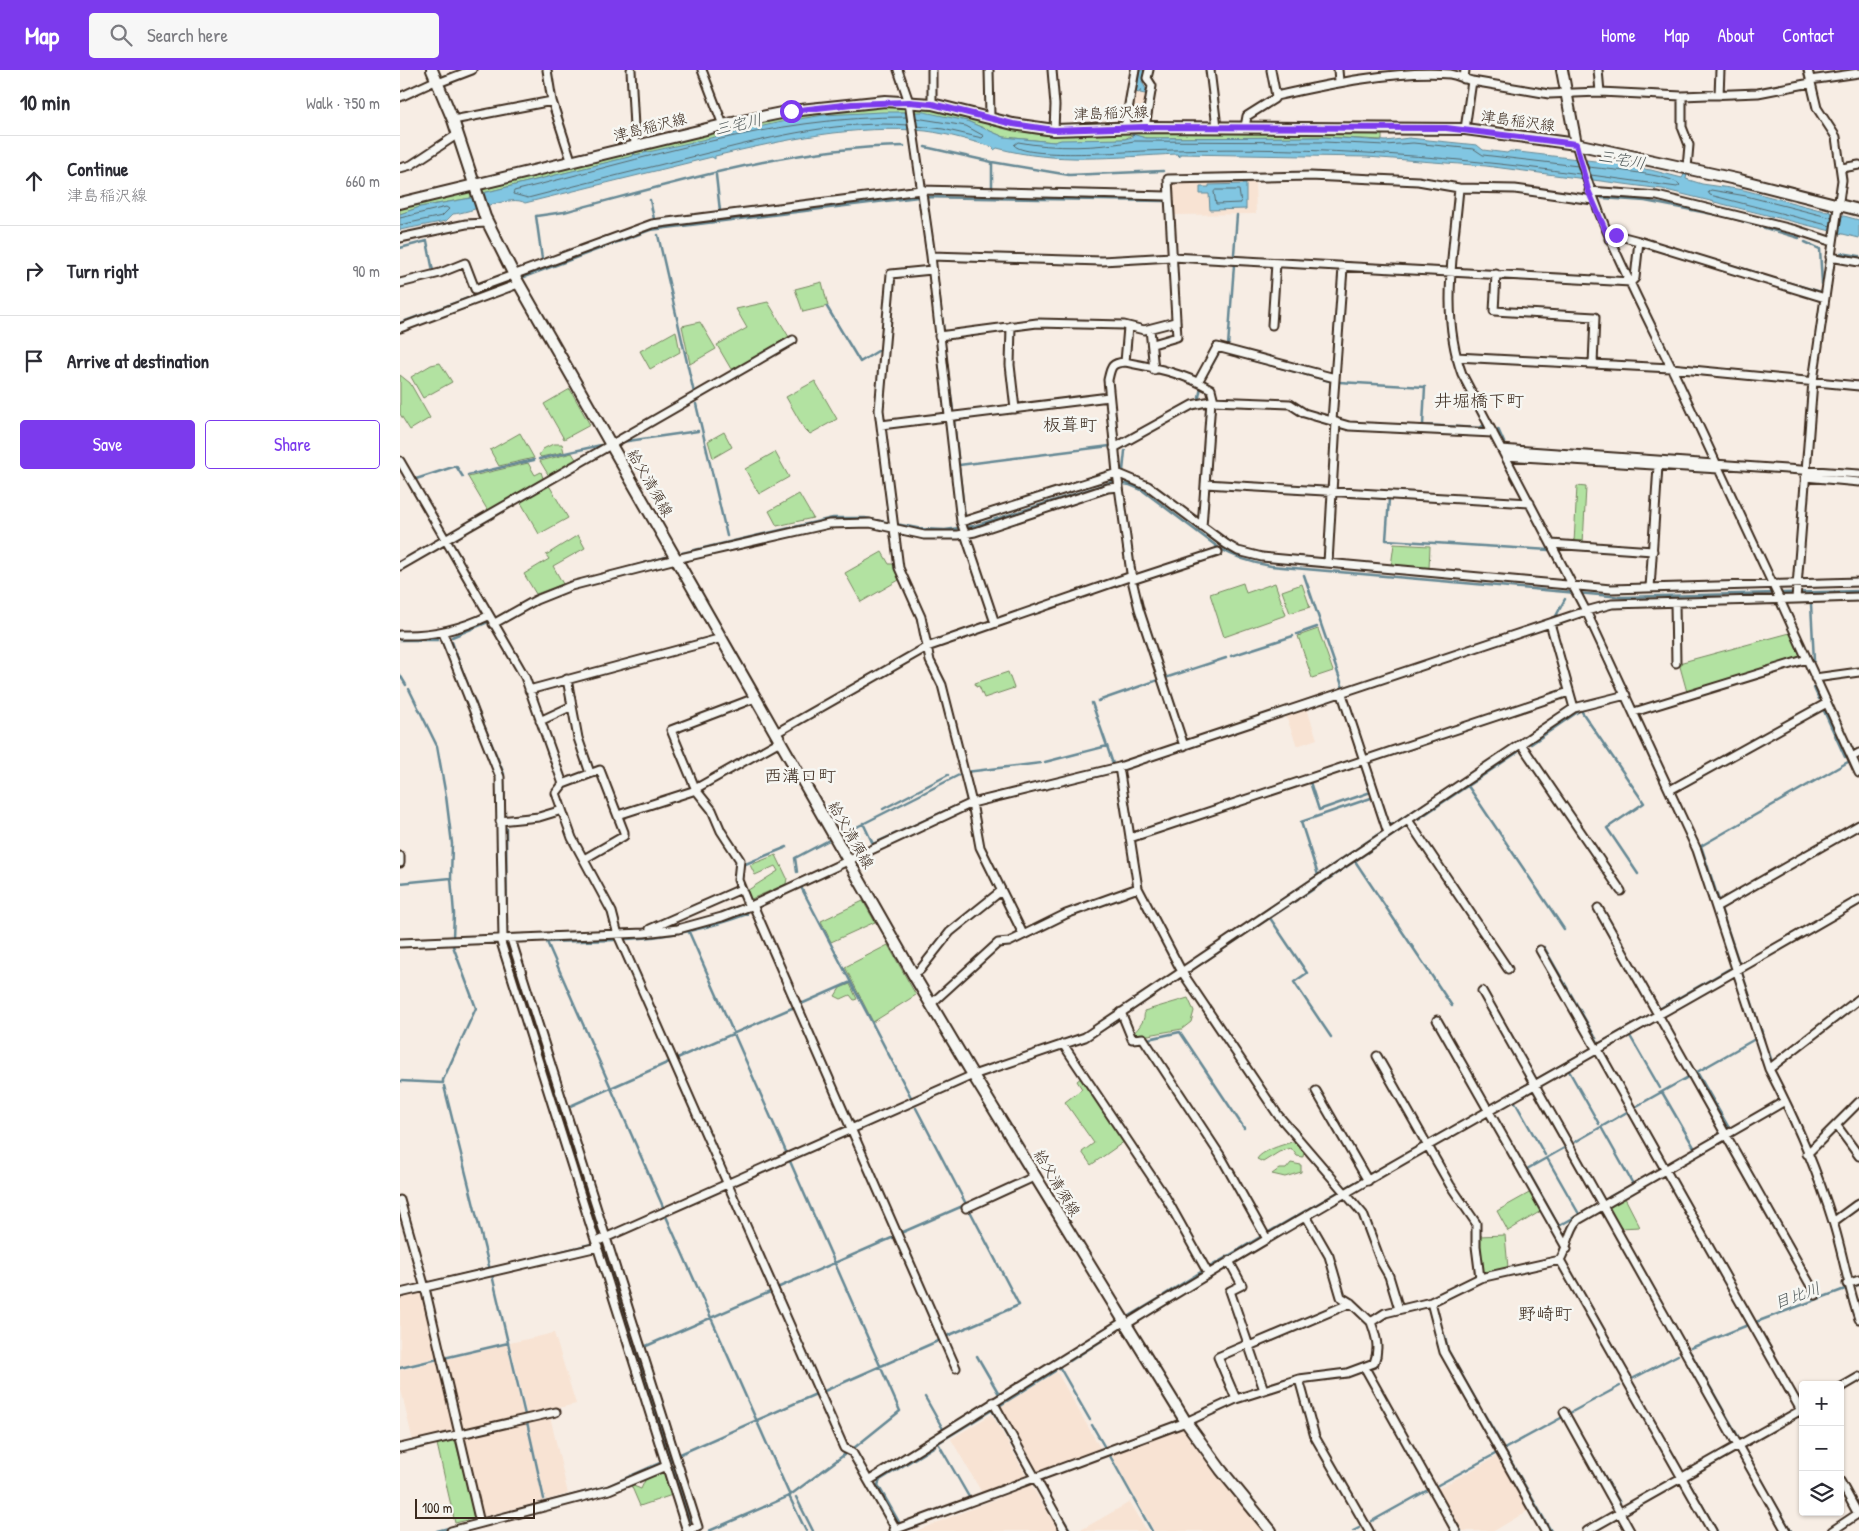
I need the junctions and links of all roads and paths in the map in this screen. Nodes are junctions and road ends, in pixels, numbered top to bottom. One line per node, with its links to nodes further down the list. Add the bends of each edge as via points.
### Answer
1 (432, 70): 23 (main road, 給父清須線)
2 (472, 70): 23 (street)
3 (547, 70): 32 (street)
4 (631, 70): 46 (street)
5 (702, 70): 37 (street)
6 (898, 70): 33 (street)
7 (932, 70): 34 (street)
8 (990, 70): 35 (street)
9 (1052, 70): 42 (street)
10 (1135, 70): 38 (street)
11 (1148, 70): 39 (street, via 1147,78 1152,86)
12 (1210, 70): 40 (street)
13 (1271, 70): 29 (street)
14 (1338, 70): 24 (street)
15 (1465, 70): 22 (street)
16 (1562, 70): 27 (main road)
17 (1598, 70): 26 (street)
18 (1720, 70): 28 (street)
19 (1808, 70): 25 (street)
20 (1384, 72): 22 (street, via 1451,74); 24 (street)
21 (1859, 73): 25 (street)
22 (1468, 80): 27 (street, via 1525,91); 43 (street)
23 (437, 81): 31 (street); 36 (main road, 給父清須線)
24 (1339, 81): 29 (street)
25 (1810, 81): 28 (street, via 1758,93); 51 (street, via 1817,108 1836,137)
26 (1600, 92): 27 (street); 30 (street)
27 (1566, 94): 45 (main road)
28 (1719, 95): 30 (street)
29 (1276, 96): 41 (street, via 1247,116)
30 (1682, 96): 50 (street, via 1682,127 1689,145)
31 (400, 98)
32 (552, 101): 36 (street); 47 (street)
33 (909, 104): 34 (main road, 津島稲沢線); 37 (main road, 津島稲沢線, via 885,101 826,107); 55 (street)
34 (932, 104): 35 (main road, 津島稲沢線)
35 (990, 116): 42 (main road, 津島稲沢線, via 1013,124)
36 (453, 120): 44 (main road, 給父清須線)
37 (722, 125): 46 (main road, 津島稲沢線)
38 (1126, 127): 39 (main road, 津島稲沢線); 42 (main road, 津島稲沢線)
39 (1145, 127): 40 (main road, 津島稲沢線)
40 (1217, 127): 41 (main road, 津島稲沢線)
41 (1246, 127): 43 (main road, 津島稲沢線)
42 (1054, 130)
43 (1465, 130): 45 (main road, 津島稲沢線)
44 (458, 134): 49 (street, via 411,165); 52 (main road, 給父清須線)
45 (1576, 144): 50 (main road, 津島稲沢線); 54 (street)
46 (635, 146): 47 (main road, 津島稲沢線)
47 (572, 163): 52 (main road, 津島稲沢線)
48 (1859, 165): 51 (street)
49 (400, 168)
50 (1687, 168): 59 (main road, 津島稲沢線)
51 (1842, 168): 59 (street)
52 (476, 185): 58 (main road, 津島稲沢線); 61 (main road, 給父清須線)
53 (1458, 188): 56 (street, via 1418,181 1310,176 1168,179); 57 (street, via 1515,189); 73 (street)
54 (1589, 190): 57 (street); 64 (street, via 1657,196)
55 (921, 194): 56 (street); 66 (street); 75 (street, via 652,224)
56 (1168, 196): 67 (street)
57 (1593, 200): 63 (street)
58 (400, 203)
59 (1838, 207): 60 (main road, 津島稲沢線); 64 (street)
60 (1859, 210)
61 (487, 220): 62 (street); 75 (main road, 給父清須線)
62 (400, 238)
63 (1609, 239): 65 (street, via 1616,235); 77 (street)
64 (1833, 239): 68 (street)
65 (1639, 241): 77 (street, via 1635,278); 78 (street)
66 (931, 256): 67 (street, via 1102,262); 72 (street)
67 (1172, 257): 70 (street); 79 (street)
68 (1830, 257): 69 (street); 78 (street)
69 (1859, 262)
70 (1276, 264): 71 (street); 81 (street)
71 (1342, 268): 73 (street); 93 (street)
72 (932, 270): 85 (street); 102 (street, via 891,274 879,410)
73 (1452, 273): 74 (street); 88 (street, via 1450,327)
74 (1496, 274): 77 (street); 90 (street, via 1494,311 1595,317)
75 (516, 279): 76 (street, via 475,289 465,263 440,273); 83 (street); 104 (main road, 給父清須線)
76 (400, 282)
77 (1631, 282): 91 (street)
78 (1825, 298): 94 (street)
79 (1174, 322): 84 (street); 87 (street, via 1177,337)
80 (1011, 326): 82 (street, via 1037,323); 85 (street); 99 (street, via 1010,365)
81 (1272, 326)
82 (1128, 327): 84 (street); 89 (street)
83 (400, 328)
84 (1150, 329): 87 (street)
85 (939, 336): 100 (street)
86 (793, 340): 104 (street)
87 (1153, 344): 92 (street)
88 (1456, 357): 90 (street); 103 (street)
89 (1125, 362): 92 (street); 97 (street, via 1111,366)
90 (1593, 364): 91 (street)
91 (1671, 368): 94 (street); 110 (street)
92 (1154, 370): 95 (street, via 1176,372)
93 (1335, 378): 95 (street, via 1217,347); 101 (street)
94 (1813, 381): 96 (street); 111 (street)
95 (1198, 382): 98 (street, via 1211,389)
96 (1859, 386)
97 (1109, 398): 99 (street); 105 (street)
98 (1212, 401): 101 (street, via 1290,404 1304,413); 105 (street, via 1192,405); 115 (street)
99 (1015, 409): 100 (street)
100 (948, 416): 102 (street); 120 (street)
101 (1334, 422): 103 (street, via 1349,426); 116 (street)
102 (881, 425): 118 (street)
103 (1493, 433): 106 (street)
104 (611, 445): 121 (street); 125 (main road, 給父清須線)
105 (1114, 448): 113 (street)
106 (1503, 452): 107 (street); 117 (street)
107 (1608, 459): 109 (street); 110 (street)
108 (400, 461): 121 (street)
109 (1658, 466): 110 (street); 123 (street)
110 (1717, 466): 111 (street); 131 (street)
111 (1805, 473): 112 (street); 114 (street); 130 (street)
112 (1859, 474)
113 (1118, 482): 119 (street, via 1148,486); 120 (street); 120 (street, via 975,532); 128 (street)
114 (1859, 482)
115 (1205, 484): 116 (street); 119 (street)
116 (1332, 492): 117 (street); 126 (street)
117 (1530, 503): 122 (street)
118 (894, 525): 120 (street, via 924,535); 125 (street, via 829,524); 146 (street, via 899,568 921,617)
119 (1202, 526): 126 (street, via 1238,551 1262,557)
120 (963, 528): 140 (street)
121 (445, 540): 127 (street); 139 (street)
122 (1551, 544): 123 (street); 133 (street)
123 (1653, 551): 132 (street)
124 (1218, 552): 128 (street)
125 (676, 559): 141 (street, via 557,591); 145 (main road, 給父清須線)
126 (1328, 563): 133 (street)
127 (400, 566)
128 (1132, 578): 140 (street); 164 (street)
129 (1859, 582): 130 (street)
130 (1797, 586): 131 (street); 136 (street)
131 (1774, 587): 132 (street); 135 (street)
132 (1650, 588): 133 (street)
133 (1576, 591): 138 (street)
134 (1859, 597): 136 (street)
135 (1779, 598): 136 (street); 137 (street); 147 (street)
136 (1796, 598)
137 (1675, 602): 138 (street, via 1612,604); 148 (street)
138 (1586, 611): 142 (street); 155 (street)
139 (488, 616): 141 (street); 143 (street, via 465,628)
140 (995, 623): 146 (street)
141 (493, 624): 152 (street)
142 (1550, 624): 153 (street); 154 (street)
143 (443, 633): 144 (street); 178 (street, via 500,777)
144 (400, 635)
145 (722, 638): 151 (street); 156 (main road, 給父清須線)
146 (926, 647): 162 (street); 174 (street, via 942,685)
147 (1807, 659): 150 (street); 160 (street)
148 (1676, 663)
149 (1859, 672): 150 (street)
150 (1815, 678): 157 (street)
151 (567, 679): 152 (street); 158 (street)
152 (529, 690): 161 (street)
153 (1569, 692): 159 (street); 167 (street)
154 (1342, 694): 164 (street); 167 (street)
155 (1626, 695): 159 (street); 160 (street)
156 (755, 698): 162 (main road, 給父清須線); 172 (street, via 671,730)
157 (1827, 703): 166 (street); 173 (street)
158 (572, 706): 161 (street); 169 (street, via 578,738)
159 (1574, 708): 163 (street)
160 (1634, 712): 173 (street)
161 (540, 721): 171 (street)
162 (778, 737): 172 (street); 184 (main road, 給父清須線)
163 (1521, 744): 177 (street); 189 (street)
164 (1184, 746): 168 (street)
165 (1859, 753): 166 (street)
166 (1852, 757): 170 (street)
167 (1364, 759): 180 (street); 181 (street)
168 (1118, 768): 174 (street); 181 (street)
169 (590, 773): 171 (street); 176 (street, via 600,770)
170 (1859, 773)
171 (562, 784): 175 (street, via 556,792)
172 (695, 789): 176 (street); 187 (street, via 712,810 740,860 738,880)
173 (1670, 790): 192 (street, via 1697,850)
174 (972, 804): 184 (street); 188 (street, via 980,847)
175 (562, 810): 178 (street, via 539,817); 183 (street)
176 (618, 815): 183 (street, via 624,836)
177 (1408, 820): 180 (street); 200 (street)
178 (500, 821): 197 (street)
179 (1859, 826): 192 (street)
180 (1388, 833): 202 (street)
181 (1130, 838): 186 (street)
182 (400, 856): 185 (street)
183 (584, 858): 196 (street, via 612,912)
184 (849, 861): 191 (street); 203 (main road, 給父清須線)
185 (400, 863)
186 (1138, 888): 195 (street, via 1066,914); 202 (street)
187 (741, 889): 191 (street); 194 (street)
188 (1001, 891): 195 (street); 203 (street, via 950,932 920,970)
189 (1620, 891)
190 (1858, 903): 201 (street)
191 (751, 906): 194 (street, via 678,929); 221 (street)
192 (1716, 907): 201 (street)
193 (1598, 908): 208 (street)
194 (644, 933): 196 (street)
195 (1023, 934): 206 (street, via 998,944)
196 (618, 935): 197 (street); 229 (street)
197 (505, 939): 198 (street); 237 (street); 239 (street)
198 (400, 943)
199 (1540, 950): 211 (street)
200 (1508, 969)
201 (1737, 971): 208 (street); 213 (street)
202 (1182, 972): 207 (street); 230 (street, via 1278,1115)
203 (913, 974): 206 (main road, 給父清須線)
204 (1482, 991): 215 (street)
205 (1859, 999): 213 (street)
206 (931, 1004): 214 (main road, 給父清須線)
207 (1122, 1012): 210 (street, via 1085,1037); 238 (street, via 1132,1039 1143,1038 1220,1155)
208 (1659, 1016): 211 (street); 222 (street)
209 (1437, 1020): 219 (street)
210 (1063, 1044): 214 (street); 243 (street, via 1166,1198)
211 (1598, 1050): 215 (street); 226 (street)
212 (1377, 1056): 223 (street)
213 (1769, 1069): 217 (street)
214 (973, 1074): 221 (street); 227 (main road, 給父清須線)
215 (1536, 1085): 219 (street); 233 (street)
216 (1316, 1091): 228 (street)
217 (1785, 1101): 222 (street); 224 (street)
218 (1859, 1102): 220 (street)
219 (1489, 1112): 223 (street); 240 (street)
220 (1836, 1126): 224 (street); 225 (street)
221 (851, 1129): 229 (street); 257 (street)
222 (1726, 1135): 226 (street); 249 (street)
223 (1428, 1146): 228 (street); 244 (street, via 1476,1223)
224 (1807, 1154): 236 (street)
225 (1859, 1156)
226 (1666, 1169): 233 (street); 265 (street)
227 (1036, 1176): 234 (street); 255 (main road, 給父清須線)
228 (1368, 1181): 230 (street)
229 (726, 1184): 237 (street); 276 (street, via 844,1448 852,1452)
230 (1346, 1193): 235 (street); 252 (street, via 1363,1214)
231 (400, 1200): 247 (street)
232 (1859, 1203): 236 (street)
233 (1604, 1205): 240 (street, via 1573,1225); 271 (street)
234 (966, 1208)
235 (1306, 1216): 238 (street); 251 (street, via 1329,1256 1341,1297)
236 (1833, 1222): 246 (street)
237 (606, 1238): 239 (street); 283 (street, via 698,1527)
238 (1267, 1239): 242 (street)
239 (597, 1244): 247 (street); 273 (street)
240 (1567, 1249): 241 (street)
241 (1560, 1260): 244 (street); 275 (street)
242 (1229, 1261): 243 (street); 256 (street, via 1242,1286 1230,1291)
243 (1208, 1273): 255 (street)
244 (1480, 1278): 250 (street)
245 (1859, 1280): 246 (street)
246 (1848, 1284): 253 (street)
247 (425, 1288): 248 (street); 270 (street)
248 (400, 1293)
249 (1816, 1295)
250 (1431, 1302): 252 (street); 288 (street, via 1444,1352)
251 (1350, 1303): 254 (street); 256 (street)
252 (1399, 1309): 254 (street)
253 (1859, 1319)
254 (1372, 1322): 258 (street, via 1378,1354 1374,1363)
255 (1124, 1324): 264 (street); 269 (main road, 給父清須線)
256 (1249, 1345): 262 (street); 263 (street, via 1218,1357)
257 (956, 1368)
258 (1365, 1368): 260 (street); 287 (street)
259 (1859, 1377): 261 (street)
260 (1299, 1380): 262 (street); 286 (street, via 1315,1437)
261 (1844, 1386)
262 (1264, 1390): 263 (street)
263 (1236, 1399): 269 (street)
264 (993, 1402): 274 (street); 276 (street)
265 (1799, 1406)
266 (556, 1412): 270 (street)
267 (1564, 1412): 278 (street)
268 (1799, 1413): 271 (street)
269 (1186, 1422): 274 (street); 285 (main road, 給父清須線)
270 (459, 1434): 272 (street); 280 (street)
271 (1738, 1446): 275 (street); 292 (street)
272 (400, 1448)
273 (666, 1466): 280 (street, via 609,1490); 283 (street)
274 (1035, 1477): 281 (street); 284 (street)
275 (1682, 1477): 278 (street); 291 (street)
276 (870, 1480): 281 (street)
277 (1844, 1488): 279 (street)
278 (1620, 1512): 289 (street); 290 (street)
279 (1859, 1514): 293 (street)
280 (479, 1520): 282 (street)
281 (894, 1530)
282 (451, 1531)
283 (687, 1531)
284 (1065, 1531)
285 (1271, 1531)
286 (1369, 1531)
287 (1456, 1531)
288 (1545, 1531)
289 (1587, 1531)
290 (1630, 1531)
291 (1712, 1531)
292 (1786, 1531)
293 (1832, 1531)

